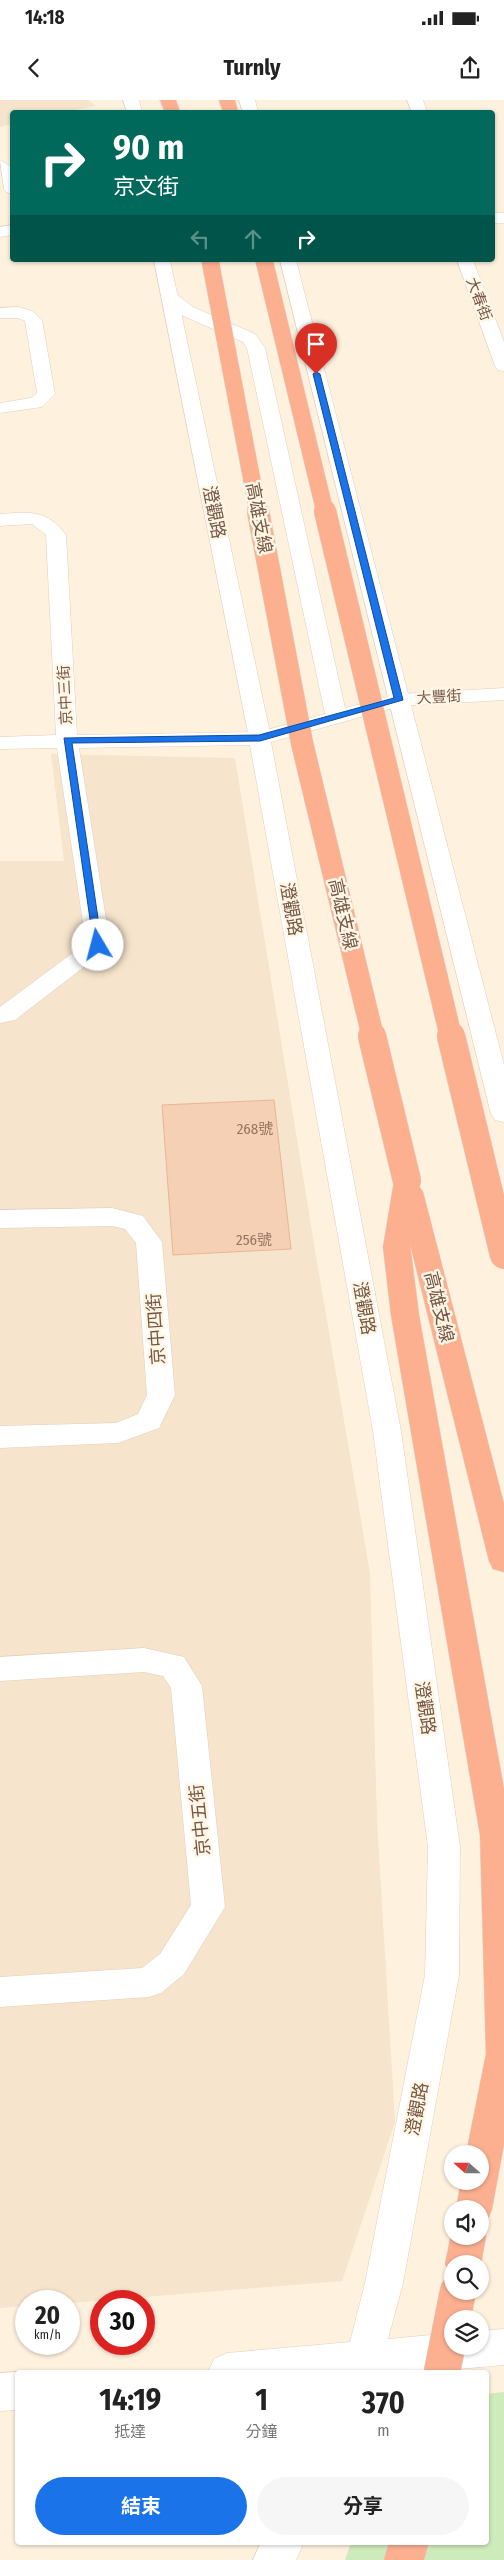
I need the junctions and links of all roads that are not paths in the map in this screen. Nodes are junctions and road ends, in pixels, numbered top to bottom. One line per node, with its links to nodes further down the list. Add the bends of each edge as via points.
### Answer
1 (0, 165): 2 (street, via 9,172)
2 (10, 178)
3 (162, 262): 8 (street, 澄觀路)
4 (210, 262): 21 (highway, 高雄支線, bridge, via 302,743)
5 (264, 262): 23 (highway, bridge)
6 (289, 262): 14 (street)
7 (465, 262): 10 (street, 大春街)
8 (170, 298): 15 (street, via 187,311 249,338 256,348); 16 (street, 澄觀路)
9 (0, 313): 11 (street, via 20,312 33,320 46,394 36,403)
10 (504, 366)
11 (0, 408)
12 (0, 520): 17 (street, 京中三街, via 37,518 50,524 56,535)
13 (504, 694): 14 (street, 大豐街)
14 (399, 700): 15 (street, 大豐街); 20 (street)
15 (336, 717): 16 (street, 大豐街)
16 (260, 738): 17 (street, 大豐街); 33 (street, 澄觀路, via 387,1431 444,1847 442,1975 384,2283)
17 (67, 740): 18 (street, 大豐街); 19 (street, 京中三街, via 98,945 6,1015)
18 (0, 743)
19 (0, 1015)
20 (504, 1114)
21 (407, 1181): 25 (highway, 高雄支線); 28 (highway, via 396,1247 405,1315 496,1835)
22 (0, 1219): 24 (street, 京中四街, via 112,1217 134,1222 149,1242 161,1395 148,1421 118,1433)
23 (504, 1255)
24 (0, 1437)
25 (504, 1561)
26 (0, 1669): 27 (street, 京中五街, via 144,1660 173,1666 186,1686 208,1907 172,1964 149,1982)
27 (0, 1992)
28 (504, 2052): 29 (highway); 30 (highway)
29 (504, 2067)
30 (486, 2145)
31 (456, 2300): 35 (highway, bridge)
32 (504, 2347): 33 (street)
33 (362, 2367): 34 (street)
34 (281, 2370)
35 (442, 2370)
36 (15, 2391): 37 (street)
37 (0, 2392)
38 (282, 2545): 40 (street)
39 (408, 2545): 41 (highway)
40 (273, 2560)
41 (404, 2560)

